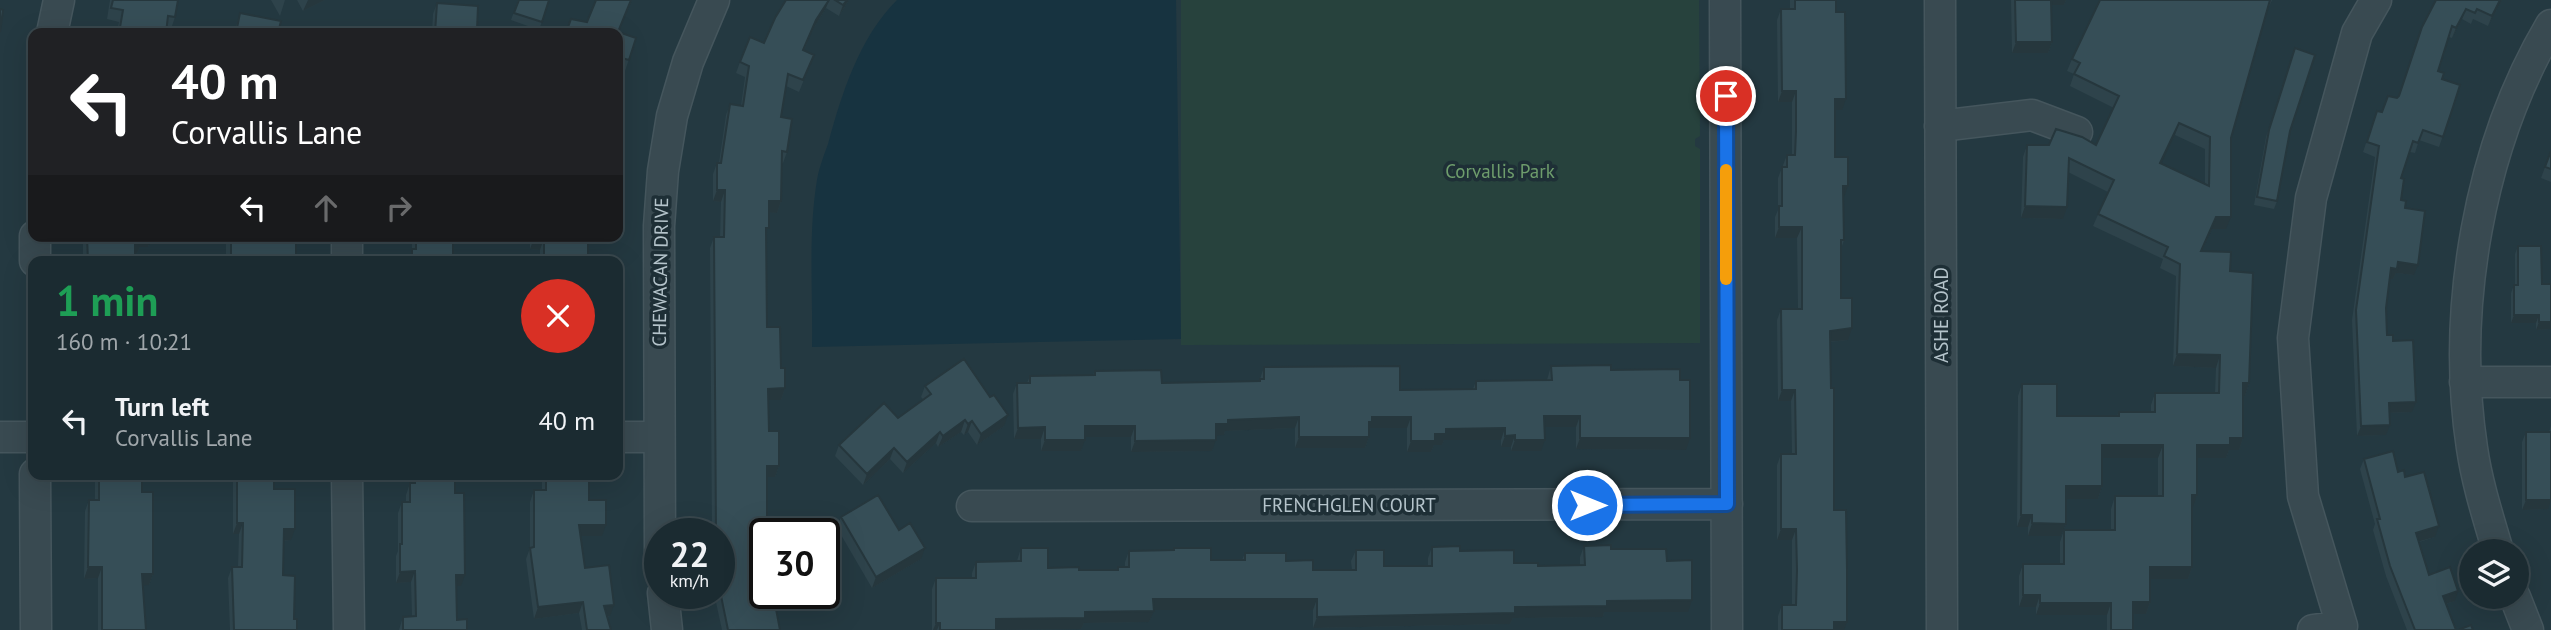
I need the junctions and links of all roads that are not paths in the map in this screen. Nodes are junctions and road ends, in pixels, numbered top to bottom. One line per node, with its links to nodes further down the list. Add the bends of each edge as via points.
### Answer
1 (59, 0): 7 (street)
2 (715, 0): 15 (street, CHEWACAN DRIVE, via 688,61 663,171)
3 (1725, 0): 18 (street)
4 (1940, 0): 8 (street, ASHE ROAD)
5 (2376, 0): 29 (street, via 2357,33 2311,198 2292,338 2303,496 2342,626)
6 (2551, 25): 10 (street, via 2520,88 2483,203 2470,274)
7 (53, 28)
8 (1940, 126): 9 (street, via 2032,115); 28 (street, ASHE ROAD)
9 (2077, 132)
10 (2465, 382): 11 (street); 21 (street, via 2472,447)
11 (2551, 382)
12 (0, 437): 13 (street)
13 (28, 437)
14 (623, 437): 15 (street)
15 (659, 437): 20 (street, CHEWACAN DRIVE)
16 (34, 480): 24 (street)
17 (347, 480): 25 (street)
18 (1727, 504): 19 (street, FRENCHGLEN COURT); 27 (street)
19 (972, 506)
20 (660, 518)
21 (2494, 539)
22 (665, 609): 26 (street)
23 (2520, 609): 30 (street)
24 (36, 630)
25 (349, 630)
26 (667, 630)
27 (1727, 630)
28 (1942, 630)
29 (2313, 630)
30 (2528, 630)

